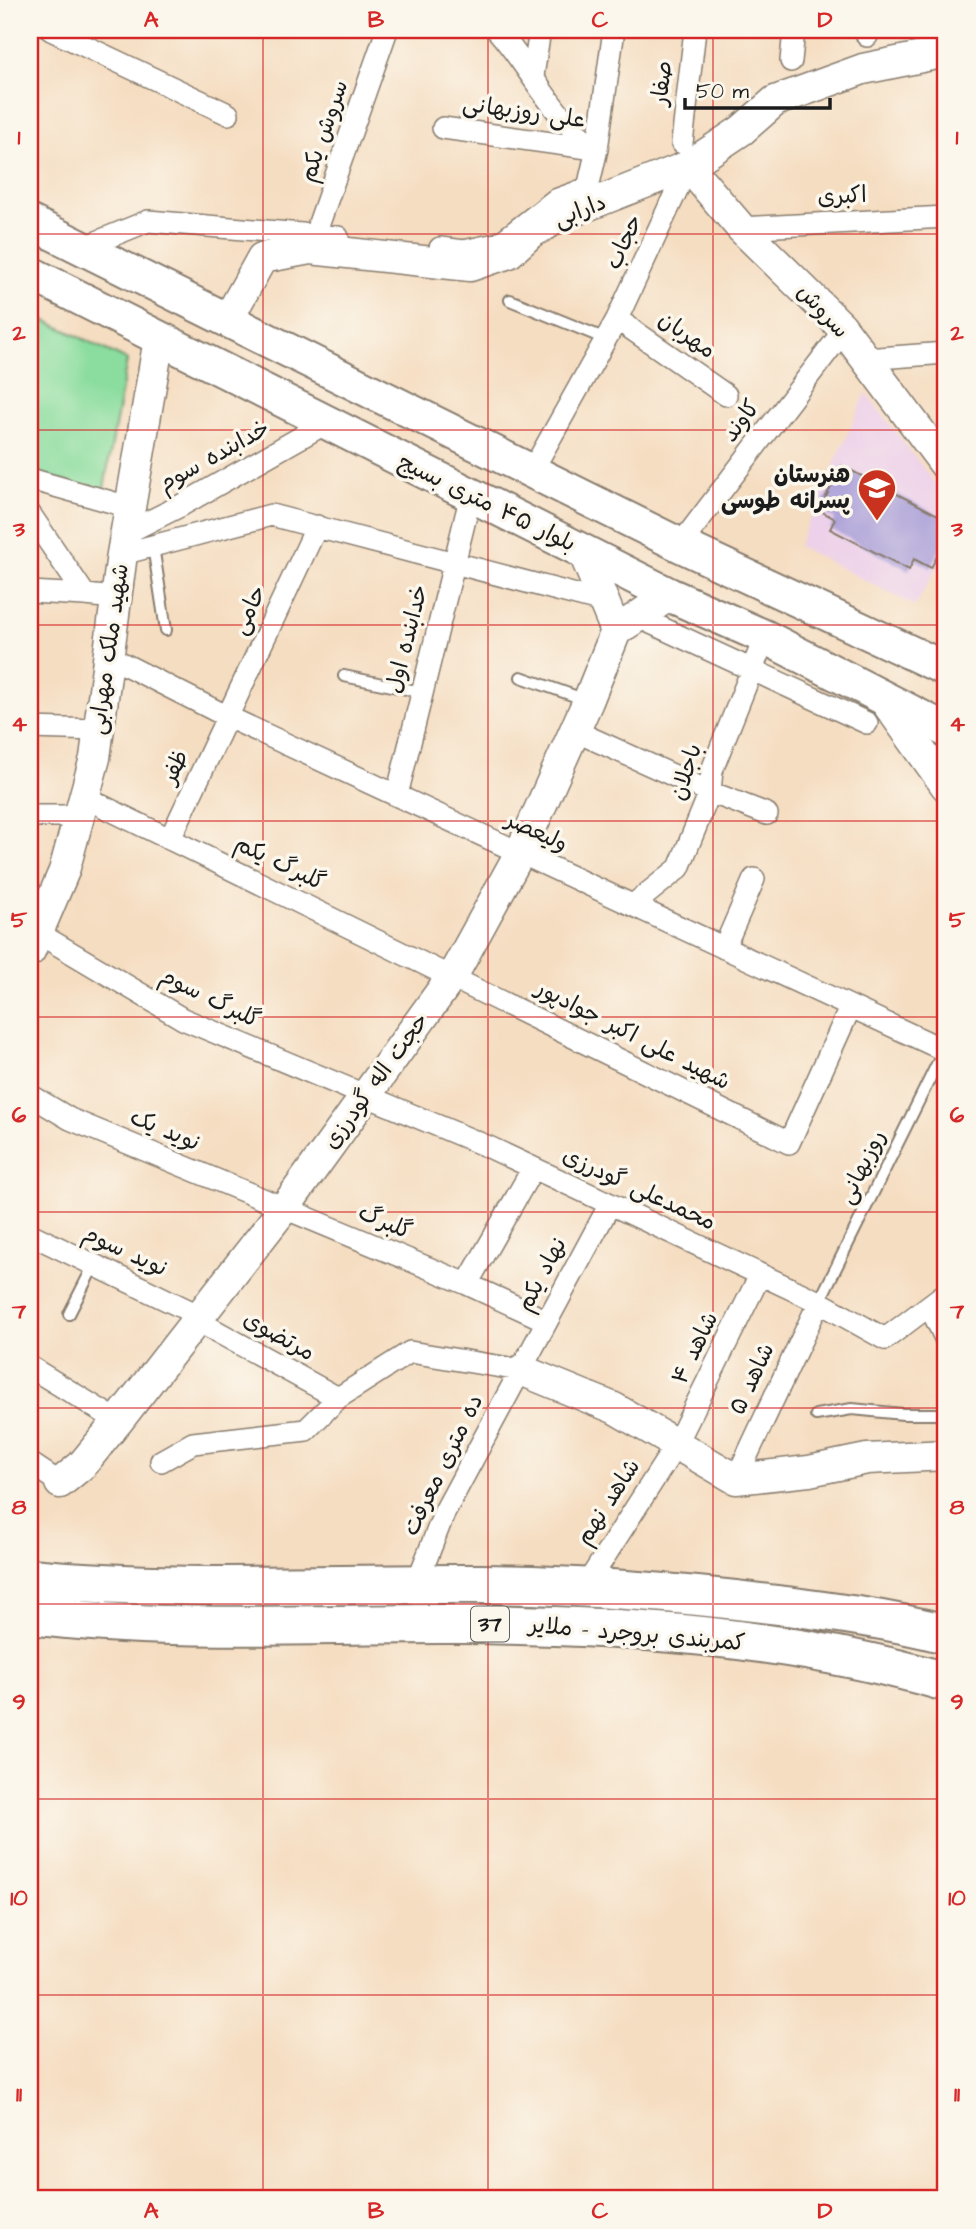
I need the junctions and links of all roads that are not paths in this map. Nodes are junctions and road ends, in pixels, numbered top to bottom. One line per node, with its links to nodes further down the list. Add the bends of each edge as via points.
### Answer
1 (51, 30): 11 (street)
2 (387, 30): 18 (street, سروش یکم)
3 (497, 30): 10 (street)
4 (540, 30): 10 (street)
5 (614, 30): 13 (street)
6 (695, 30): 14 (street, صفار)
7 (794, 30): 9 (street)
8 (946, 52): 14 (street, دارابی, via 863,69 775,101 742,130)
9 (791, 61)
10 (533, 76): 13 (street, via 581,139)
11 (228, 114)
12 (443, 128): 13 (street, علی روزبهانی)
13 (597, 149): 18 (street, via 588,188 555,200 500,243 464,251)
14 (685, 155): 17 (street, سروش); 18 (street, دارابی, via 561,216 531,233 509,254 470,266); 23 (street, حجاب)
15 (946, 217): 17 (street, اکبری)
16 (30, 222): 19 (main road, بلوار ۴۵ متری بسیج)
17 (741, 228): 24 (street, سروش)
18 (313, 242): 19 (street, via 148,222); 22 (street, دارابی, via 262,258)
19 (82, 248): 22 (main road, بلوار ۴۵ متری بسیج)
20 (30, 274): 25 (main road, بلوار ۴۵ متری بسیج)
21 (510, 300): 26 (lane)
22 (228, 319): 32 (main road, بلوار ۴۵ متری بسیج)
23 (617, 319): 26 (street, حجاب); 29 (street, مهربان)
24 (844, 330): 28 (street, سروش); 39 (street, کاوند)
25 (159, 339): 30 (main road, بلوار ۴۵ متری بسیج); 37 (street, شهید ملک مهرابی)
26 (606, 340): 32 (street, حجاب)
27 (946, 353): 28 (street)
28 (865, 359): 31 (street, سروش)
29 (726, 395)
30 (326, 423): 34 (main road, بلوار ۴۵ متری بسیج); 37 (street, خدابنده سوم, via 180,506)
31 (946, 466)
32 (532, 471): 39 (main road, بلوار ۴۵ متری بسیج)
33 (30, 479): 37 (street)
34 (471, 495): 40 (main road, بلوار ۴۵ متری بسیج); 41 (street, خدابنده اول)
35 (30, 514): 43 (street)
36 (317, 526): 38 (street, via 271,515); 41 (street); 58 (street, حامی)
37 (126, 531): 38 (street); 45 (street, شهید ملک مهرابی)
38 (153, 545): 48 (lane)
39 (680, 545): 52 (main road, بلوار ۴۵ متری بسیج)
40 (583, 551): 44 (main road, بلوار ۴۵ متری بسیج); 46 (street)
41 (454, 561): 46 (street); 55 (street, خدابنده اول)
42 (30, 592): 43 (street)
43 (85, 595): 45 (street)
44 (670, 595): 47 (street); 49 (main road, بلوار ۴۵ متری بسیج)
45 (116, 598): 50 (street, شهید ملک مهرابی)
46 (603, 602): 47 (street)
47 (627, 624): 51 (street); 56 (street, حجت اله گودرزی)
48 (166, 630)
49 (765, 637): 51 (street, باجلان); 57 (main road, بلوار ۴۵ متری بسیج)
50 (107, 656): 58 (street, ولیعصر); 60 (street, شهید ملک مهرابی)
51 (752, 668): 57 (street); 64 (street, باجلان, via 712,770)
52 (946, 669)
53 (344, 676): 55 (lane)
54 (522, 677): 56 (lane)
55 (421, 692): 65 (street, خدابنده اول)
56 (588, 701): 62 (street, حجت اله گودرزی)
57 (875, 710): 61 (main road, بلوار ۴۵ متری بسیج); 63 (street)
58 (228, 717): 65 (street, ولیعصر); 69 (street, ظفر)
59 (30, 728): 60 (street)
60 (99, 730): 66 (street, شهید ملک مهرابی)
61 (946, 730)
62 (575, 731): 64 (street); 70 (street, حجت اله گودرزی)
63 (946, 786)
64 (710, 792): 67 (street); 73 (street, باجلان, via 679,869)
65 (397, 795): 70 (street, ولیعصر)
66 (82, 807): 68 (street); 69 (street, گلبرگ یکم); 72 (street, شهید ملک مهرابی, via 64,871)
67 (767, 814)
68 (30, 816)
69 (170, 839): 76 (street, گلبرگ یکم)
70 (520, 852): 73 (street, ولیعصر); 76 (street, حجت اله گودرزی)
71 (754, 879): 75 (street)
72 (41, 900): 74 (street, شهید ملک مهرابی)
73 (633, 905): 75 (street, ولیعصر)
74 (34, 942): 80 (street, گلبرگ سوم, via 183,1019)
75 (724, 948): 77 (street, ولیعصر)
76 (453, 975): 77 (street, شهید علی اکبر جوادپور, via 789,1143); 80 (street, حجت اله گودرزی)
77 (850, 1008): 78 (street, ولیعصر)
78 (945, 1049): 89 (lane, روزبهانی)
79 (30, 1095): 83 (street, نوید یک, via 70,1119)
80 (366, 1096): 81 (street, محمدعلی گودرزی); 83 (street, حجت اله گودرزی)
81 (533, 1168): 82 (street, محمدعلی گودرزی); 87 (street)
82 (610, 1204): 86 (street, محمدعلی گودرزی); 93 (street, نهاد یکم)
83 (284, 1208): 87 (street, گلبرگ); 92 (street, حجت اله گودرزی)
84 (30, 1234): 85 (street, نوید سوم)
85 (94, 1265): 91 (lane); 92 (street, نوید سوم)
86 (760, 1275): 89 (street, محمدعلی گودرزی); 101 (street, شاهد ۴)
87 (467, 1284): 93 (street, گلبرگ)
88 (946, 1293): 90 (street)
89 (818, 1302): 90 (street, محمدعلی گودرزی, via 885,1339); 105 (street, شاهد ۵)
90 (930, 1307): 94 (street)
91 (69, 1314)
92 (196, 1317): 97 (street, مرتضوی); 100 (street, حجت اله گودرزی)
93 (547, 1321): 96 (street, نهاد یکم)
94 (946, 1340)
95 (30, 1367): 100 (street)
96 (521, 1370): 97 (street, via 410,1352); 101 (street, via 614,1408); 108 (street, ده متری معرفت, via 445,1511)
97 (338, 1398): 103 (street, via 306,1430 193,1443)
98 (946, 1414): 99 (lane, via 852,1409)
99 (816, 1415)
100 (118, 1421): 106 (street, حجت اله گودرزی, via 82,1465)
101 (676, 1445): 105 (street); 109 (street, شاهد نهم)
102 (946, 1455): 105 (street, via 867,1459)
103 (161, 1461)
104 (30, 1463): 106 (street)
105 (736, 1479)
106 (60, 1483)
107 (30, 1578): 108 (highway, کمربندی بروجرد - ملایر / 37, via 208,1587)
108 (415, 1585): 109 (highway, کمربندی بروجرد - ملایر / 37)
109 (584, 1587): 111 (highway, کمربندی بروجرد - ملایر / 37, via 792,1606)
110 (30, 1615): 112 (highway, کمربندی بروجرد - ملایر / 37, via 153,1624 536,1625 671,1634 832,1656)
111 (946, 1634)
112 (946, 1682)

